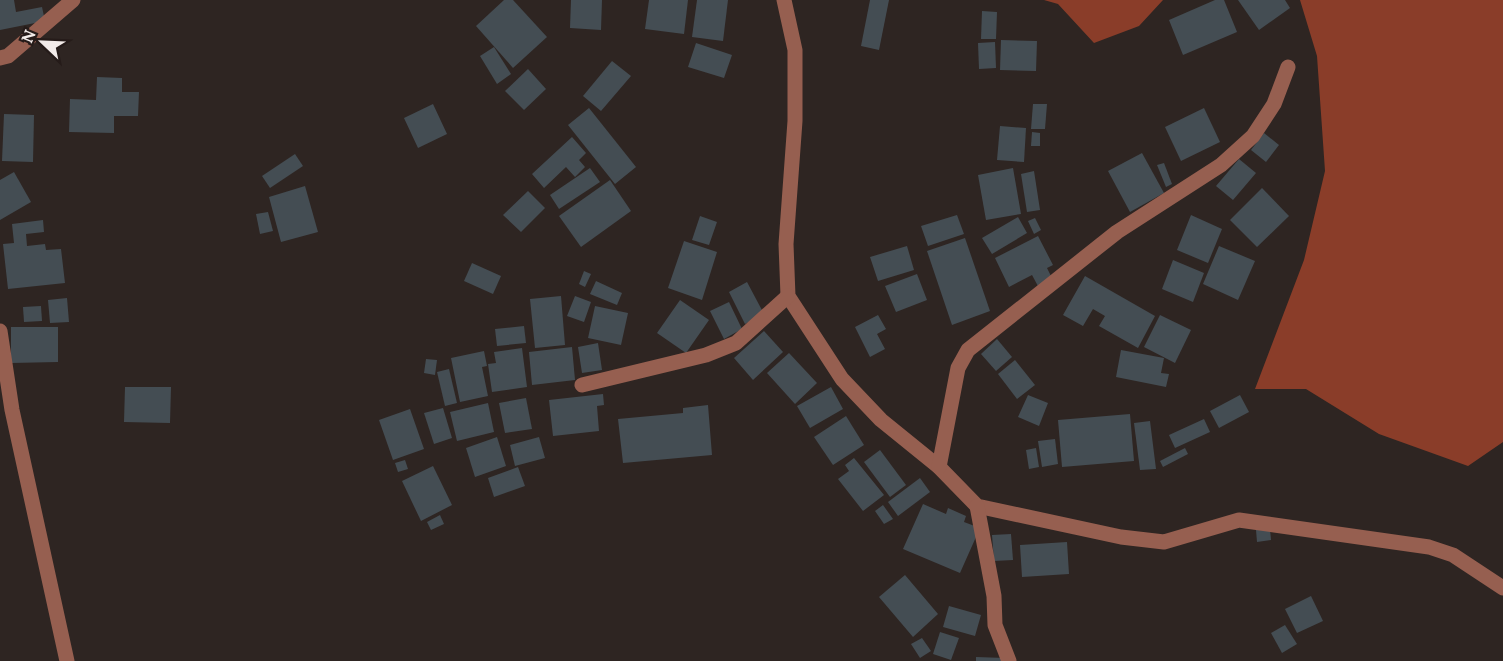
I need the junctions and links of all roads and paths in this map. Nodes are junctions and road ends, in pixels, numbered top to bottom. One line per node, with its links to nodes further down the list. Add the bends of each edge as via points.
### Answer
1 (73, 0): 3 (street, via 8,56)
2 (784, 0): 5 (street, via 795,50 795,121 786,244)
3 (0, 58)
4 (1288, 67): 8 (street, via 1274,104 1252,136 1221,165 1117,232 968,350 958,368)
5 (788, 296): 7 (street, via 736,343 706,355); 8 (street, via 842,379 881,420)
6 (0, 331): 11 (street, via 12,410)
7 (582, 385)
8 (939, 467): 9 (street)
9 (977, 506): 10 (street, via 1121,537 1164,542 1239,520 1429,547 1453,555); 12 (street, via 994,596 995,626)
10 (1503, 588)
11 (67, 661)
12 (1009, 661)

